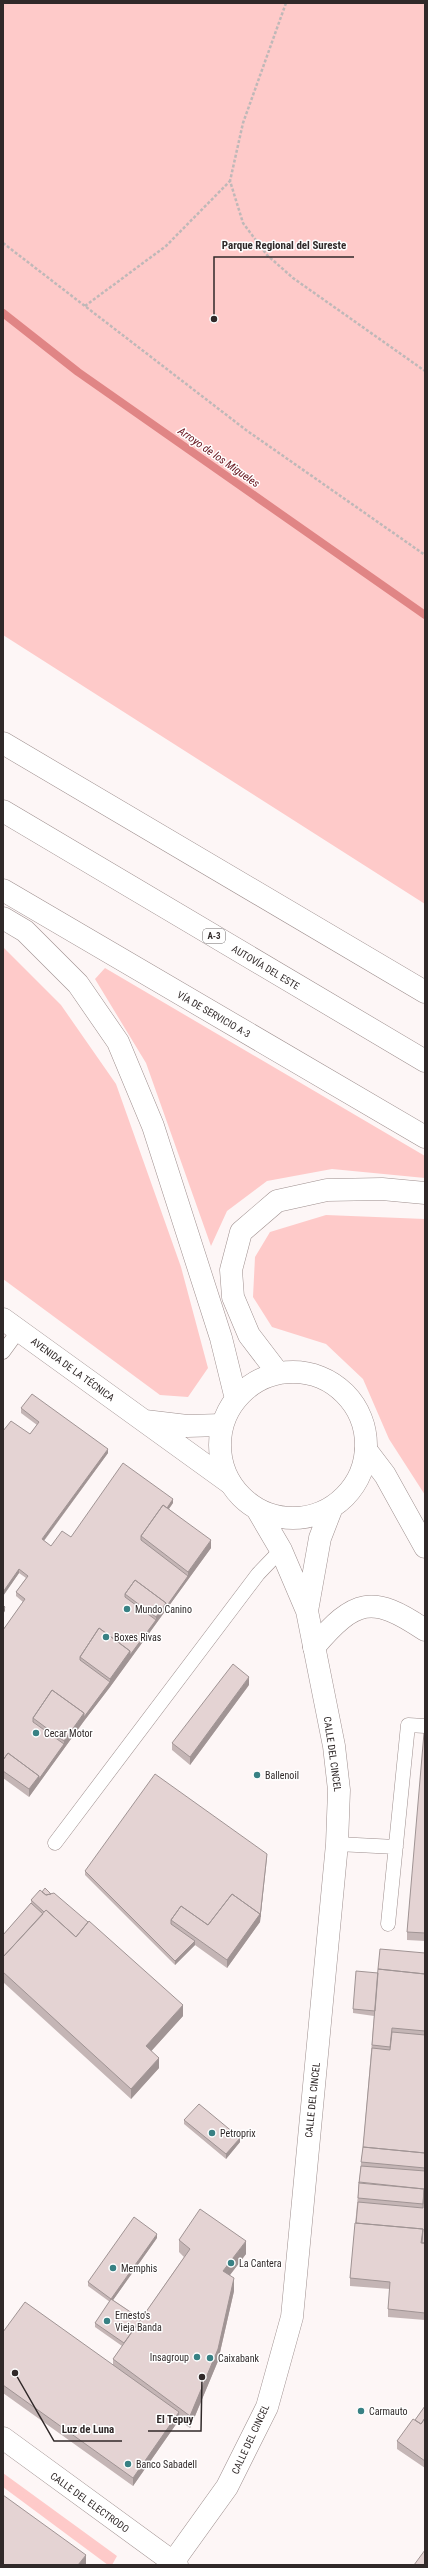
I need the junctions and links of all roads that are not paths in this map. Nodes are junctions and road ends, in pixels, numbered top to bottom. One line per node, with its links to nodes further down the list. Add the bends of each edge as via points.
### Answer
1 (3, 743): 5 (main road)
2 (3, 811): 6 (main road, AUTOVÍA DEL ESTE / A-3)
3 (3, 890): 7 (main road, VÍA DE SERVICIO A-3)
4 (3, 918): 12 (main road, via 25,931 78,984 118,1042 153,1126 221,1338)
5 (425, 992)
6 (425, 1061)
7 (425, 1137)
8 (425, 1193): 11 (main road, via 382,1189 327,1190 277,1201 240,1232 231,1270 233,1297 249,1335)
9 (11, 1324): 10 (lane); 13 (main road, AVENIDA DE LA TÉCNICA)
10 (3, 1352)
11 (278, 1373): 12 (main road, via 255,1382); 15 (main road, via 301,1372 322,1378 341,1390 356,1407 364,1427)
12 (236, 1399): 14 (main road)
13 (142, 1420): 14 (main road, AVENIDA DE LA TÉCNICA, via 187,1426); 16 (main road, AVENIDA DE LA TÉCNICA)
14 (222, 1425): 16 (main road, via 219,1445 222,1465)
15 (366, 1450): 17 (main road, via 361,1472 349,1492); 19 (main road, via 385,1475)
16 (230, 1483): 18 (main road, via 242,1498)
17 (332, 1507): 18 (main road, via 314,1515 294,1518 275,1516); 21 (main road, via 320,1538)
18 (256, 1509): 20 (main road)
19 (425, 1547)
20 (281, 1550): 21 (main road); 25 (lane, via 258,1574)
21 (307, 1611): 23 (main road, CALLE DEL CINCEL)
22 (425, 1630): 23 (main road, via 401,1613 381,1606 361,1607 336,1621)
23 (314, 1647): 26 (main road, CALLE DEL CINCEL, via 340,1790)
24 (425, 1726): 27 (lane, via 408,1725)
25 (54, 1842)
26 (337, 1844): 27 (lane); 30 (main road, CALLE DEL CINCEL, via 292,2316 267,2407 227,2487)
27 (396, 1847): 28 (lane)
28 (388, 1924)
29 (3, 2438): 30 (main road, CALLE DEL ELECTRODO)
30 (174, 2564)

